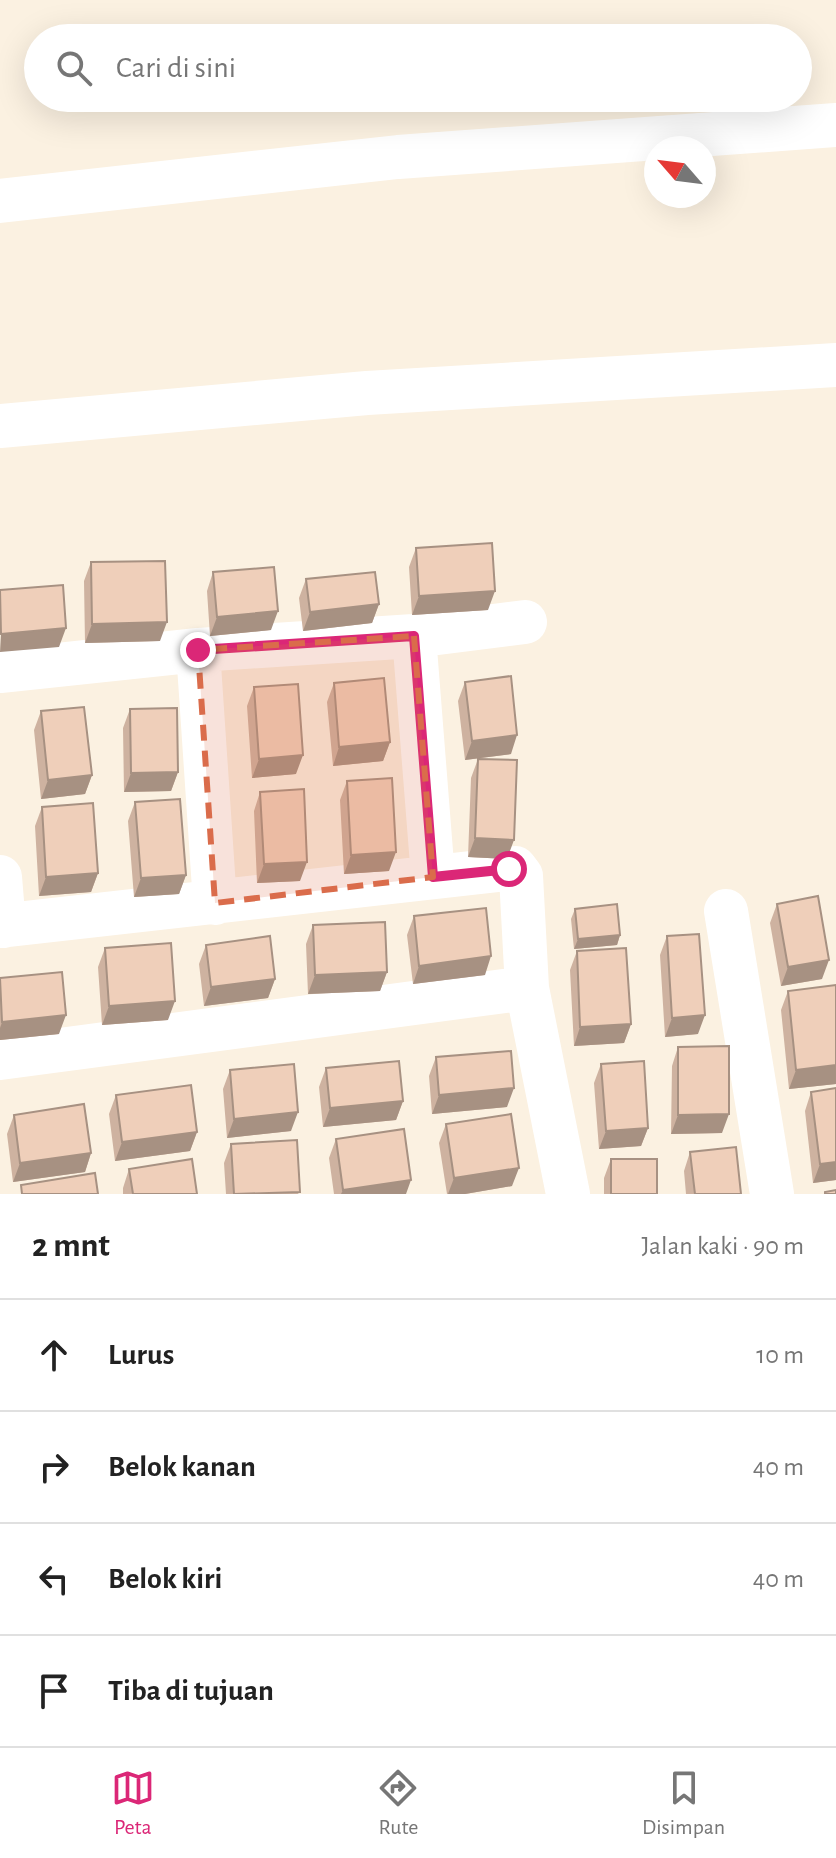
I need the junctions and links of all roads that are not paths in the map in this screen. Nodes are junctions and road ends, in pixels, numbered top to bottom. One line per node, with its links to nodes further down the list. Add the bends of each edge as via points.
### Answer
1 (836, 125): 2 (street, via 398,157)
2 (0, 201)
3 (836, 365): 4 (street, via 367,393)
4 (0, 426)
5 (525, 622): 6 (street)
6 (414, 636): 7 (street); 10 (street)
7 (198, 650): 8 (street); 11 (street)
8 (0, 671)
9 (0, 877): 13 (street)
10 (433, 877): 11 (street); 14 (street, via 519,871)
11 (215, 903): 13 (street)
12 (726, 911): 17 (street)
13 (2, 926)
14 (527, 988): 15 (street); 16 (street)
15 (0, 1058)
16 (568, 1194)
17 (772, 1194)

